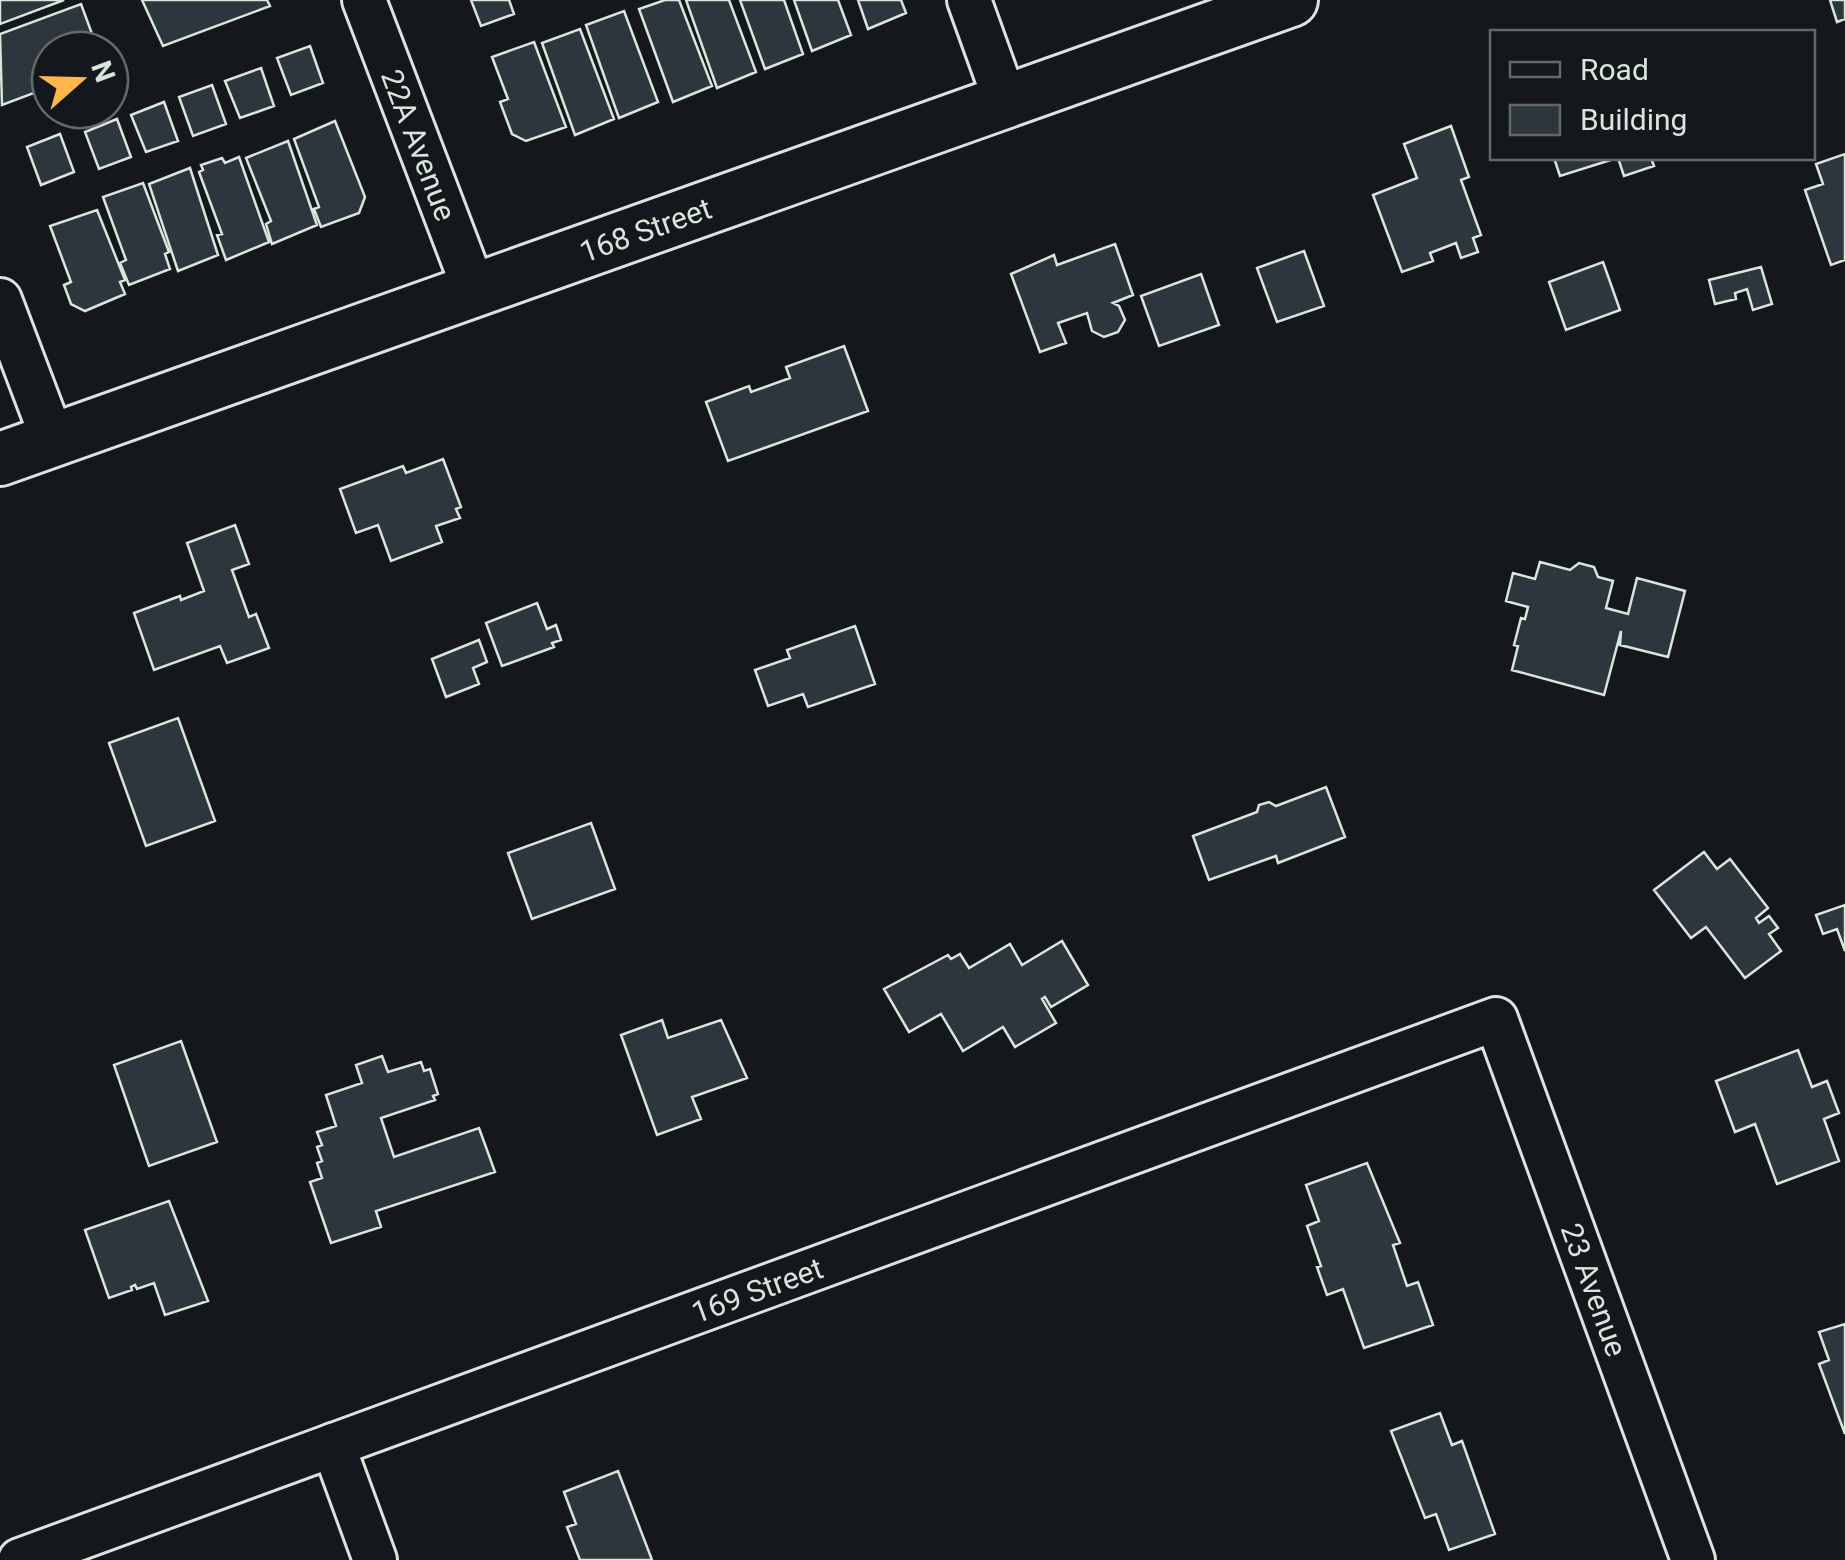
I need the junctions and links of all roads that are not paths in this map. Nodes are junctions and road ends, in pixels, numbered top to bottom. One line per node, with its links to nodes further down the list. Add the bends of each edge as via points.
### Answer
1 (364, 0): 5 (street, 22A Avenue)
2 (969, 0): 4 (street)
3 (1291, 0): 4 (main road, 168 Street)
4 (1005, 100): 5 (main road, 168 Street)
5 (474, 289): 7 (main road, 168 Street)
6 (0, 300): 7 (street)
7 (53, 440): 8 (main road, 168 Street)
8 (0, 459)
9 (1496, 1019): 10 (street, 169 Street); 13 (street, 23 Avenue)
10 (333, 1445): 11 (street, 169 Street); 12 (street)
11 (20, 1560)
12 (375, 1560)
13 (1693, 1560)

